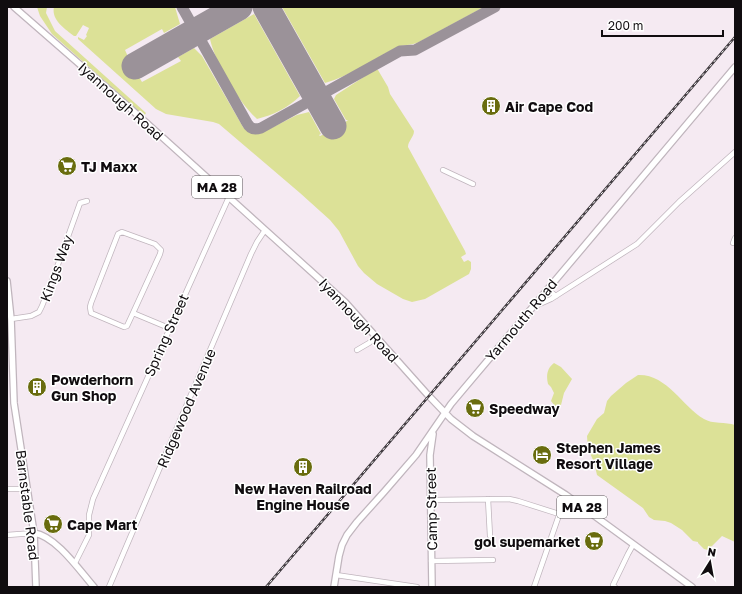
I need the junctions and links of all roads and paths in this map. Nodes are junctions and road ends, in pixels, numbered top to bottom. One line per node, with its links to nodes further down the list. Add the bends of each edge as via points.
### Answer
1 (16, 7): 6 (main road, Iyannough Road / MA 28)
2 (735, 67): 12 (main road, Yarmouth Road)
3 (735, 152): 13 (street, via 637,244)
4 (443, 170): 5 (street)
5 (473, 184)
6 (229, 197): 8 (main road, Iyannough Road / MA 28); 17 (street, Spring Street)
7 (87, 201): 16 (street, Kings Way, via 80,203 39,312)
8 (265, 230): 18 (main road, Iyannough Road / MA 28, via 345,302); 41 (street, Ridgewood Avenue, via 256,242)
9 (735, 238): 10 (street)
10 (733, 243)
11 (7, 281): 16 (main road, Barnstable Road)
12 (547, 289): 13 (street); 14 (main road, Yarmouth Road)
13 (556, 296): 14 (street)
14 (531, 307): 21 (main road, Yarmouth Road)
15 (133, 312): 15 (street, via 161,250 155,244 122,232 118,234 90,307 91,313 124,327); 17 (street)
16 (11, 319): 19 (main road, Barnstable Road)
17 (169, 328): 37 (street, Spring Street, via 93,499 89,515 89,534)
18 (376, 337): 20 (street); 21 (main road, Iyannough Road / MA 28)
19 (9, 347): 26 (main road, Barnstable Road, via 14,403)
20 (357, 350)
21 (444, 413): 22 (main road, Yarmouth Road); 27 (main road, Iyannough Road / MA 28, via 473,436)
22 (433, 431): 23 (main road, Yarmouth Road); 24 (main road, Camp Street)
23 (419, 451): 24 (main road, via 425,451); 38 (main road, Yarmouth Road, via 350,530 340,550)
24 (430, 455): 29 (main road, Camp Street)
25 (7, 489): 26 (street)
26 (27, 489): 31 (main road, Barnstable Road)
27 (566, 495): 30 (street); 34 (main road, Iyannough Road / MA 28)
28 (488, 499): 29 (street); 30 (street, via 515,500); 33 (street)
29 (431, 500): 36 (main road, Camp Street)
30 (559, 514): 45 (street)
31 (34, 533): 32 (street); 37 (main road, via 50,541); 39 (main road, Barnstable Road)
32 (7, 535)
33 (490, 536)
34 (634, 545): 46 (street, via 613,585); 47 (main road, Iyannough Road / MA 28)
35 (493, 560): 36 (street)
36 (431, 561): 44 (main road, Camp Street)
37 (75, 563): 40 (main road)
38 (336, 575): 42 (main road, Yarmouth Road); 43 (street)
39 (36, 587)
40 (94, 587)
41 (109, 587)
42 (334, 587)
43 (417, 587)
44 (432, 587)
45 (534, 587)
46 (615, 587)
47 (692, 587)

